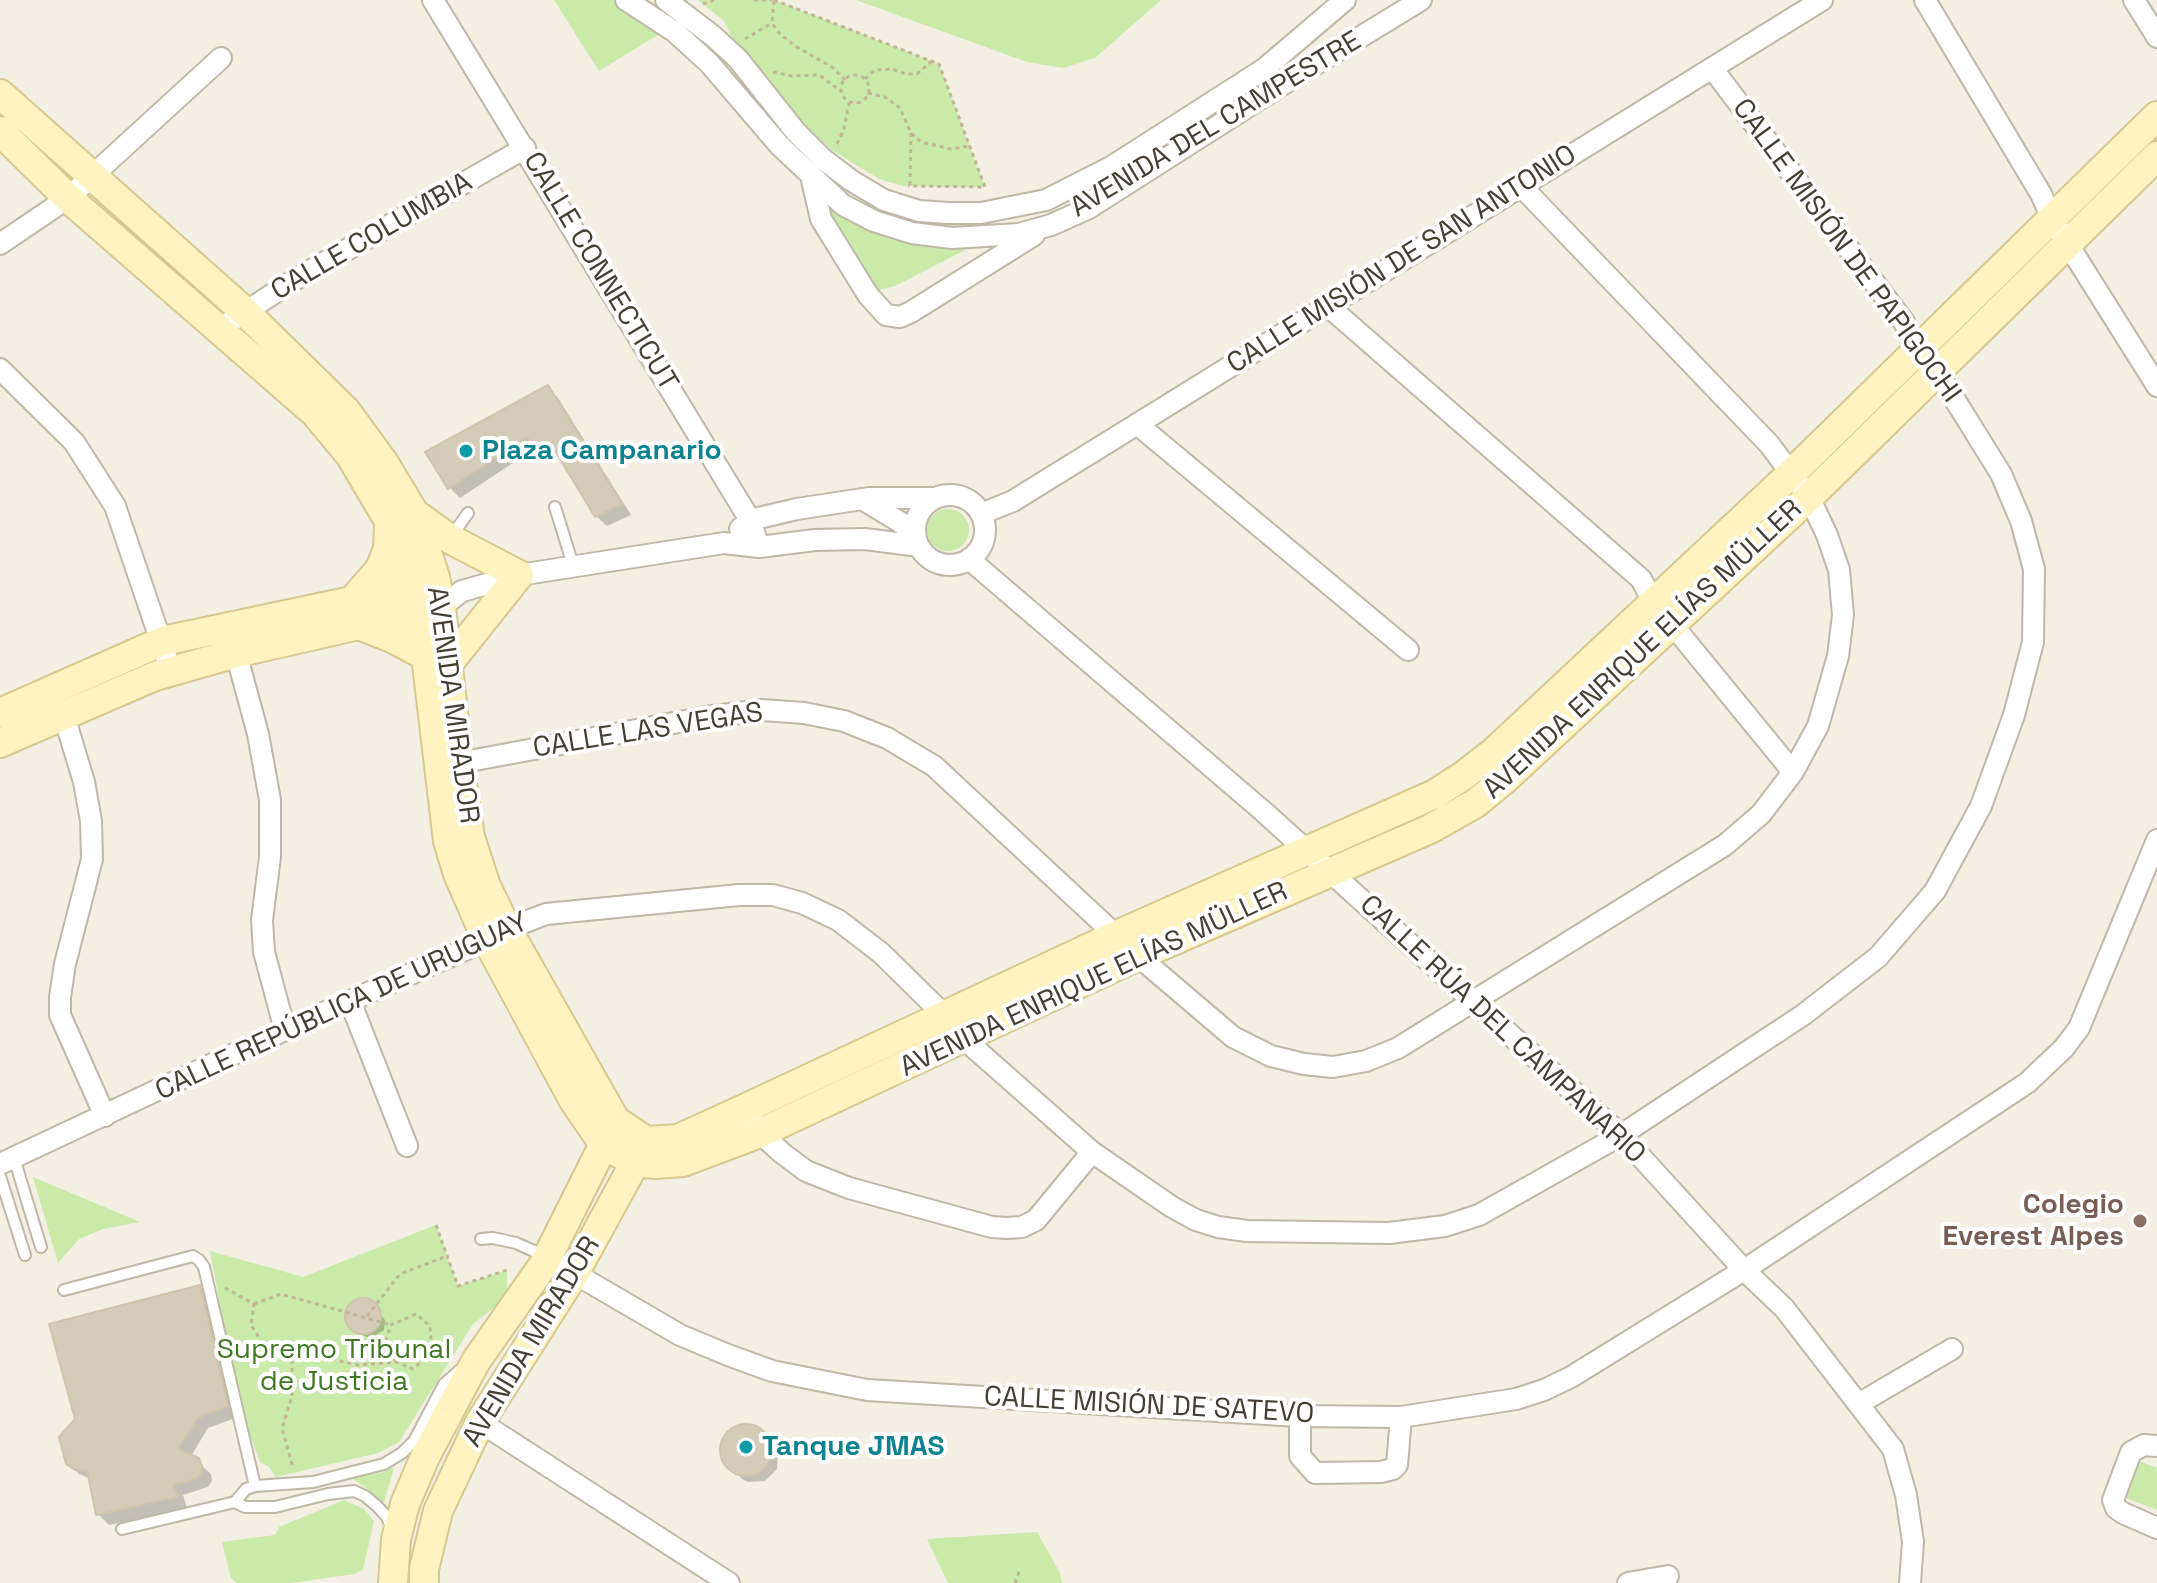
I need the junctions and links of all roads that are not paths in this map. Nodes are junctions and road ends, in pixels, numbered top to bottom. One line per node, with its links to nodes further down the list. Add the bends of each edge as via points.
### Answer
1 (433, 0): 17 (street, CALLE CONNECTICUT)
2 (626, 0): 16 (street, AVENIDA DEL CAMPESTRE, via 675,32 709,63)
3 (666, 0): 15 (street, AVENIDA DEL CAMPESTRE, via 738,59)
4 (1345, 0): 21 (street, AVENIDA DEL CAMPESTRE, via 1264,69)
5 (1421, 0): 24 (street, AVENIDA DEL CAMPESTRE)
6 (1822, 0): 11 (street, CALLE MISIÓN DE SAN ANTONIO)
7 (1925, 0): 25 (street)
8 (2134, 0): 9 (street)
9 (2157, 37)
10 (221, 58): 19 (street)
11 (1712, 68): 22 (street, CALLE MISIÓN DE SAN ANTONIO); 32 (street, CALLE MISIÓN DE PAPIGOCHI, via 1904,322)
12 (0, 94): 19 (main road, AVENIDA MIRADOR)
13 (2157, 116): 25 (main road, AVENIDA ENRIQUE ELÍAS MÜLLER)
14 (0, 131): 23 (main road, AVENIDA MIRADOR)
15 (796, 132): 16 (street); 21 (street, AVENIDA DEL CAMPESTRE, via 852,181 884,200 919,211 1015,208)
16 (780, 146): 20 (street, AVENIDA DEL CAMPESTRE)
17 (525, 148): 30 (street, CALLE COLUMBIA); 45 (street, CALLE CONNECTICUT)
18 (2157, 156): 27 (main road, AVENIDA ENRIQUE ELÍAS MÜLLER)
19 (92, 175): 23 (street); 30 (main road, AVENIDA MIRADOR)
20 (811, 176): 26 (street, AVENIDA DEL CAMPESTRE, via 843,205 912,233 995,236); 26 (street, AVENIDA DEL CAMPESTRE, via 821,219 868,295 893,317 911,312)
21 (1074, 186): 24 (street)
22 (1521, 186): 29 (street, CALLE MISIÓN DE SAN ANTONIO); 37 (street, CALLE LAS VEGAS, via 1769,444)
23 (68, 198): 28 (street); 31 (main road, AVENIDA MIRADOR)
24 (1089, 208): 26 (street, AVENIDA DEL CAMPESTRE)
25 (2052, 219): 27 (street); 32 (main road, AVENIDA ENRIQUE ELÍAS MÜLLER)
26 (1051, 225)
27 (2069, 242): 34 (main road, AVENIDA ENRIQUE ELÍAS MÜLLER); 35 (street)
28 (0, 244)
29 (1328, 306): 36 (street, CALLE MISIÓN DE SAN ANTONIO); 55 (street, via 1641,579)
30 (244, 311): 31 (street, CALLE COLUMBIA); 44 (main road, AVENIDA MIRADOR, via 346,411 384,463)
31 (221, 328): 44 (main road, AVENIDA MIRADOR, via 315,413)
32 (1917, 350): 34 (street, CALLE MISIÓN DE PAPIGOCHI); 37 (main road, AVENIDA ENRIQUE ELÍAS MÜLLER)
33 (0, 369): 60 (street, via 74,442 115,506)
34 (1937, 371): 38 (main road, AVENIDA ENRIQUE ELÍAS MÜLLER); 83 (street, CALLE MISIÓN DE PAPIGOCHI, via 2001,474 2034,569 2033,642 1981,806 1935,891 1878,957 1803,1015)
35 (2157, 386)
36 (1137, 424): 43 (street, CALLE MISIÓN DE SAN ANTONIO, via 1013,501); 61 (street)
37 (1791, 474): 38 (street, CALLE LAS VEGAS); 55 (main road, AVENIDA ENRIQUE ELÍAS MÜLLER)
38 (1809, 497): 58 (main road, AVENIDA ENRIQUE ELÍAS MÜLLER); 67 (street, CALLE LAS VEGAS, via 1839,570 1843,615 1838,656 1818,726)
39 (935, 498): 40 (street); 43 (street, via 956,496); 48 (street, via 919,514)
40 (854, 501): 45 (street); 47 (street); 48 (street, via 900,522)
41 (555, 507): 52 (lane)
42 (468, 513): 46 (lane)
43 (981, 514): 51 (street, via 984,534)
44 (401, 517): 46 (main road); 54 (main road, AVENIDA MIRADOR); 57 (main road, via 380,569)
45 (750, 520): 49 (street); 50 (street, CALLE CONNECTICUT)
46 (450, 539): 53 (main road)
47 (848, 539): 48 (street); 50 (street)
48 (917, 540): 51 (street, via 936,562)
49 (724, 543): 50 (street); 52 (street)
50 (759, 547)
51 (969, 559): 69 (street, CALLE RÚA DEL CAMPANARIO)
52 (573, 565): 53 (street)
53 (519, 575): 56 (street); 62 (main road)
54 (422, 580): 56 (main road, AVENIDA MIRADOR); 57 (main road)
55 (1653, 601): 58 (street); 69 (main road, AVENIDA ENRIQUE ELÍAS MÜLLER, via 1463,776 1435,794)
56 (440, 603): 57 (main road); 62 (main road, AVENIDA MIRADOR)
57 (354, 612): 59 (main road); 62 (main road)
58 (1673, 623): 67 (street); 70 (main road, AVENIDA ENRIQUE ELÍAS MÜLLER, via 1476,803)
59 (233, 640): 60 (main road); 63 (main road); 77 (street, via 270,800 264,952)
60 (163, 641): 63 (street); 65 (main road)
61 (1408, 650)
62 (437, 660): 66 (main road, AVENIDA MIRADOR)
63 (171, 671): 64 (main road)
64 (64, 716): 65 (main road); 80 (street, via 86,795 92,859 65,964 60,1015)
65 (4, 721)
66 (449, 764): 71 (main road, AVENIDA MIRADOR, via 448,841 458,874); 72 (street, CALLE LAS VEGAS, via 762,710 844,721 887,738 934,766)
67 (1793, 772): 75 (street, CALLE LAS VEGAS, via 1761,814 1725,845)
68 (2157, 840): 94 (street, CALLE MISIÓN DE SATEVO, via 2079,1028 2064,1048 2027,1083)
69 (1305, 851): 70 (street, CALLE RÚA DEL CAMPANARIO); 72 (main road, AVENIDA ENRIQUE ELÍAS MÜLLER)
70 (1331, 872): 73 (main road, AVENIDA ENRIQUE ELÍAS MÜLLER); 75 (street, CALLE RÚA DEL CAMPANARIO)
71 (497, 934): 74 (street, CALLE REPÚBLICA DE URUGUAY); 76 (street, CALLE REPÚBLICA DE URUGUAY, via 546,914 773,895 838,920 881,953); 81 (main road, AVENIDA MIRADOR); 85 (main road, AVENIDA MIRADOR, via 574,1101)
72 (1117, 935): 73 (street, CALLE LAS VEGAS); 76 (main road, AVENIDA ENRIQUE ELÍAS MÜLLER)
73 (1138, 956): 75 (street, CALLE LAS VEGAS, via 1233,1037 1271,1056 1304,1064 1333,1067 1366,1061 1398,1048); 78 (main road, AVENIDA ENRIQUE ELÍAS MÜLLER)
74 (350, 1001): 77 (street, CALLE REPÚBLICA DE URUGUAY); 84 (street)
75 (1474, 1001): 83 (street, CALLE RÚA DEL CAMPANARIO)
76 (944, 1015): 79 (main road, AVENIDA ENRIQUE ELÍAS MÜLLER)
77 (285, 1030): 80 (street, CALLE REPÚBLICA DE URUGUAY)
78 (964, 1039): 82 (main road, AVENIDA ENRIQUE ELÍAS MÜLLER); 87 (street, CALLE MISIÓN DE PAPIGOCHI)
79 (746, 1108): 82 (street); 86 (main road, AVENIDA ENRIQUE ELÍAS MÜLLER)
80 (105, 1116): 88 (street, CALLE REPÚBLICA DE URUGUAY)
81 (615, 1120): 85 (main road, AVENIDA MIRADOR); 86 (main road, AVENIDA MIRADOR)
82 (760, 1133): 86 (main road, AVENIDA ENRIQUE ELÍAS MÜLLER, via 683,1162 654,1164); 87 (street, via 806,1171 849,1188 1006,1228 1036,1220)
83 (1621, 1135): 87 (street, CALLE MISIÓN DE PAPIGOCHI, via 1479,1215 1445,1226 1389,1233 1218,1227 1172,1207); 94 (street, CALLE RÚA DEL CAMPANARIO)
84 (407, 1146)
85 (605, 1146): 86 (main road); 93 (main road, AVENIDA MIRADOR)
86 (641, 1152): 95 (main road, AVENIDA MIRADOR)
87 (1092, 1152)
88 (7, 1161): 91 (lane)
89 (0, 1176): 92 (lane)
90 (481, 1239): 93 (lane, via 516,1243)
91 (41, 1247)
92 (25, 1255)
93 (548, 1258): 95 (street, CALLE MISIÓN DE SATEVO); 98 (main road, AVENIDA MIRADOR)
94 (1744, 1270): 99 (street, CALLE RÚA DEL CAMPANARIO, via 1784,1308); 101 (street, CALLE MISIÓN DE SATEVO, via 1544,1390)
95 (574, 1274): 100 (street, CALLE MISIÓN DE SATEVO, via 680,1335 772,1371 824,1383 867,1390); 102 (main road, AVENIDA MIRADOR)
96 (64, 1290): 104 (lane, via 193,1256 199,1260)
97 (1952, 1349): 99 (street)
98 (464, 1361): 105 (lane, via 402,1453 384,1464); 110 (main road, AVENIDA MIRADOR, via 405,1504)
99 (1860, 1403): 116 (street, CALLE RÚA DEL CAMPANARIO, via 1893,1449 1906,1495 1913,1542)
100 (1300, 1416): 101 (street, CALLE MISIÓN DE SATEVO); 101 (street, via 1300,1456 1315,1473 1393,1469)
101 (1401, 1417)
102 (480, 1422): 113 (main road, AVENIDA MIRADOR, via 438,1511); 114 (street)
103 (2157, 1446): 108 (street, via 2131,1452 2113,1500 2123,1513)
104 (255, 1486): 105 (lane); 106 (lane)
105 (272, 1486): 107 (lane)
106 (235, 1502): 107 (lane); 109 (lane)
107 (275, 1507): 110 (lane, via 354,1491 387,1517)
108 (2157, 1528)
109 (122, 1529)
110 (396, 1539): 112 (main road, AVENIDA MIRADOR)
111 (1668, 1576): 115 (street)
112 (393, 1583)
113 (424, 1583)
114 (729, 1583)
115 (1628, 1583)
116 (1910, 1583)

